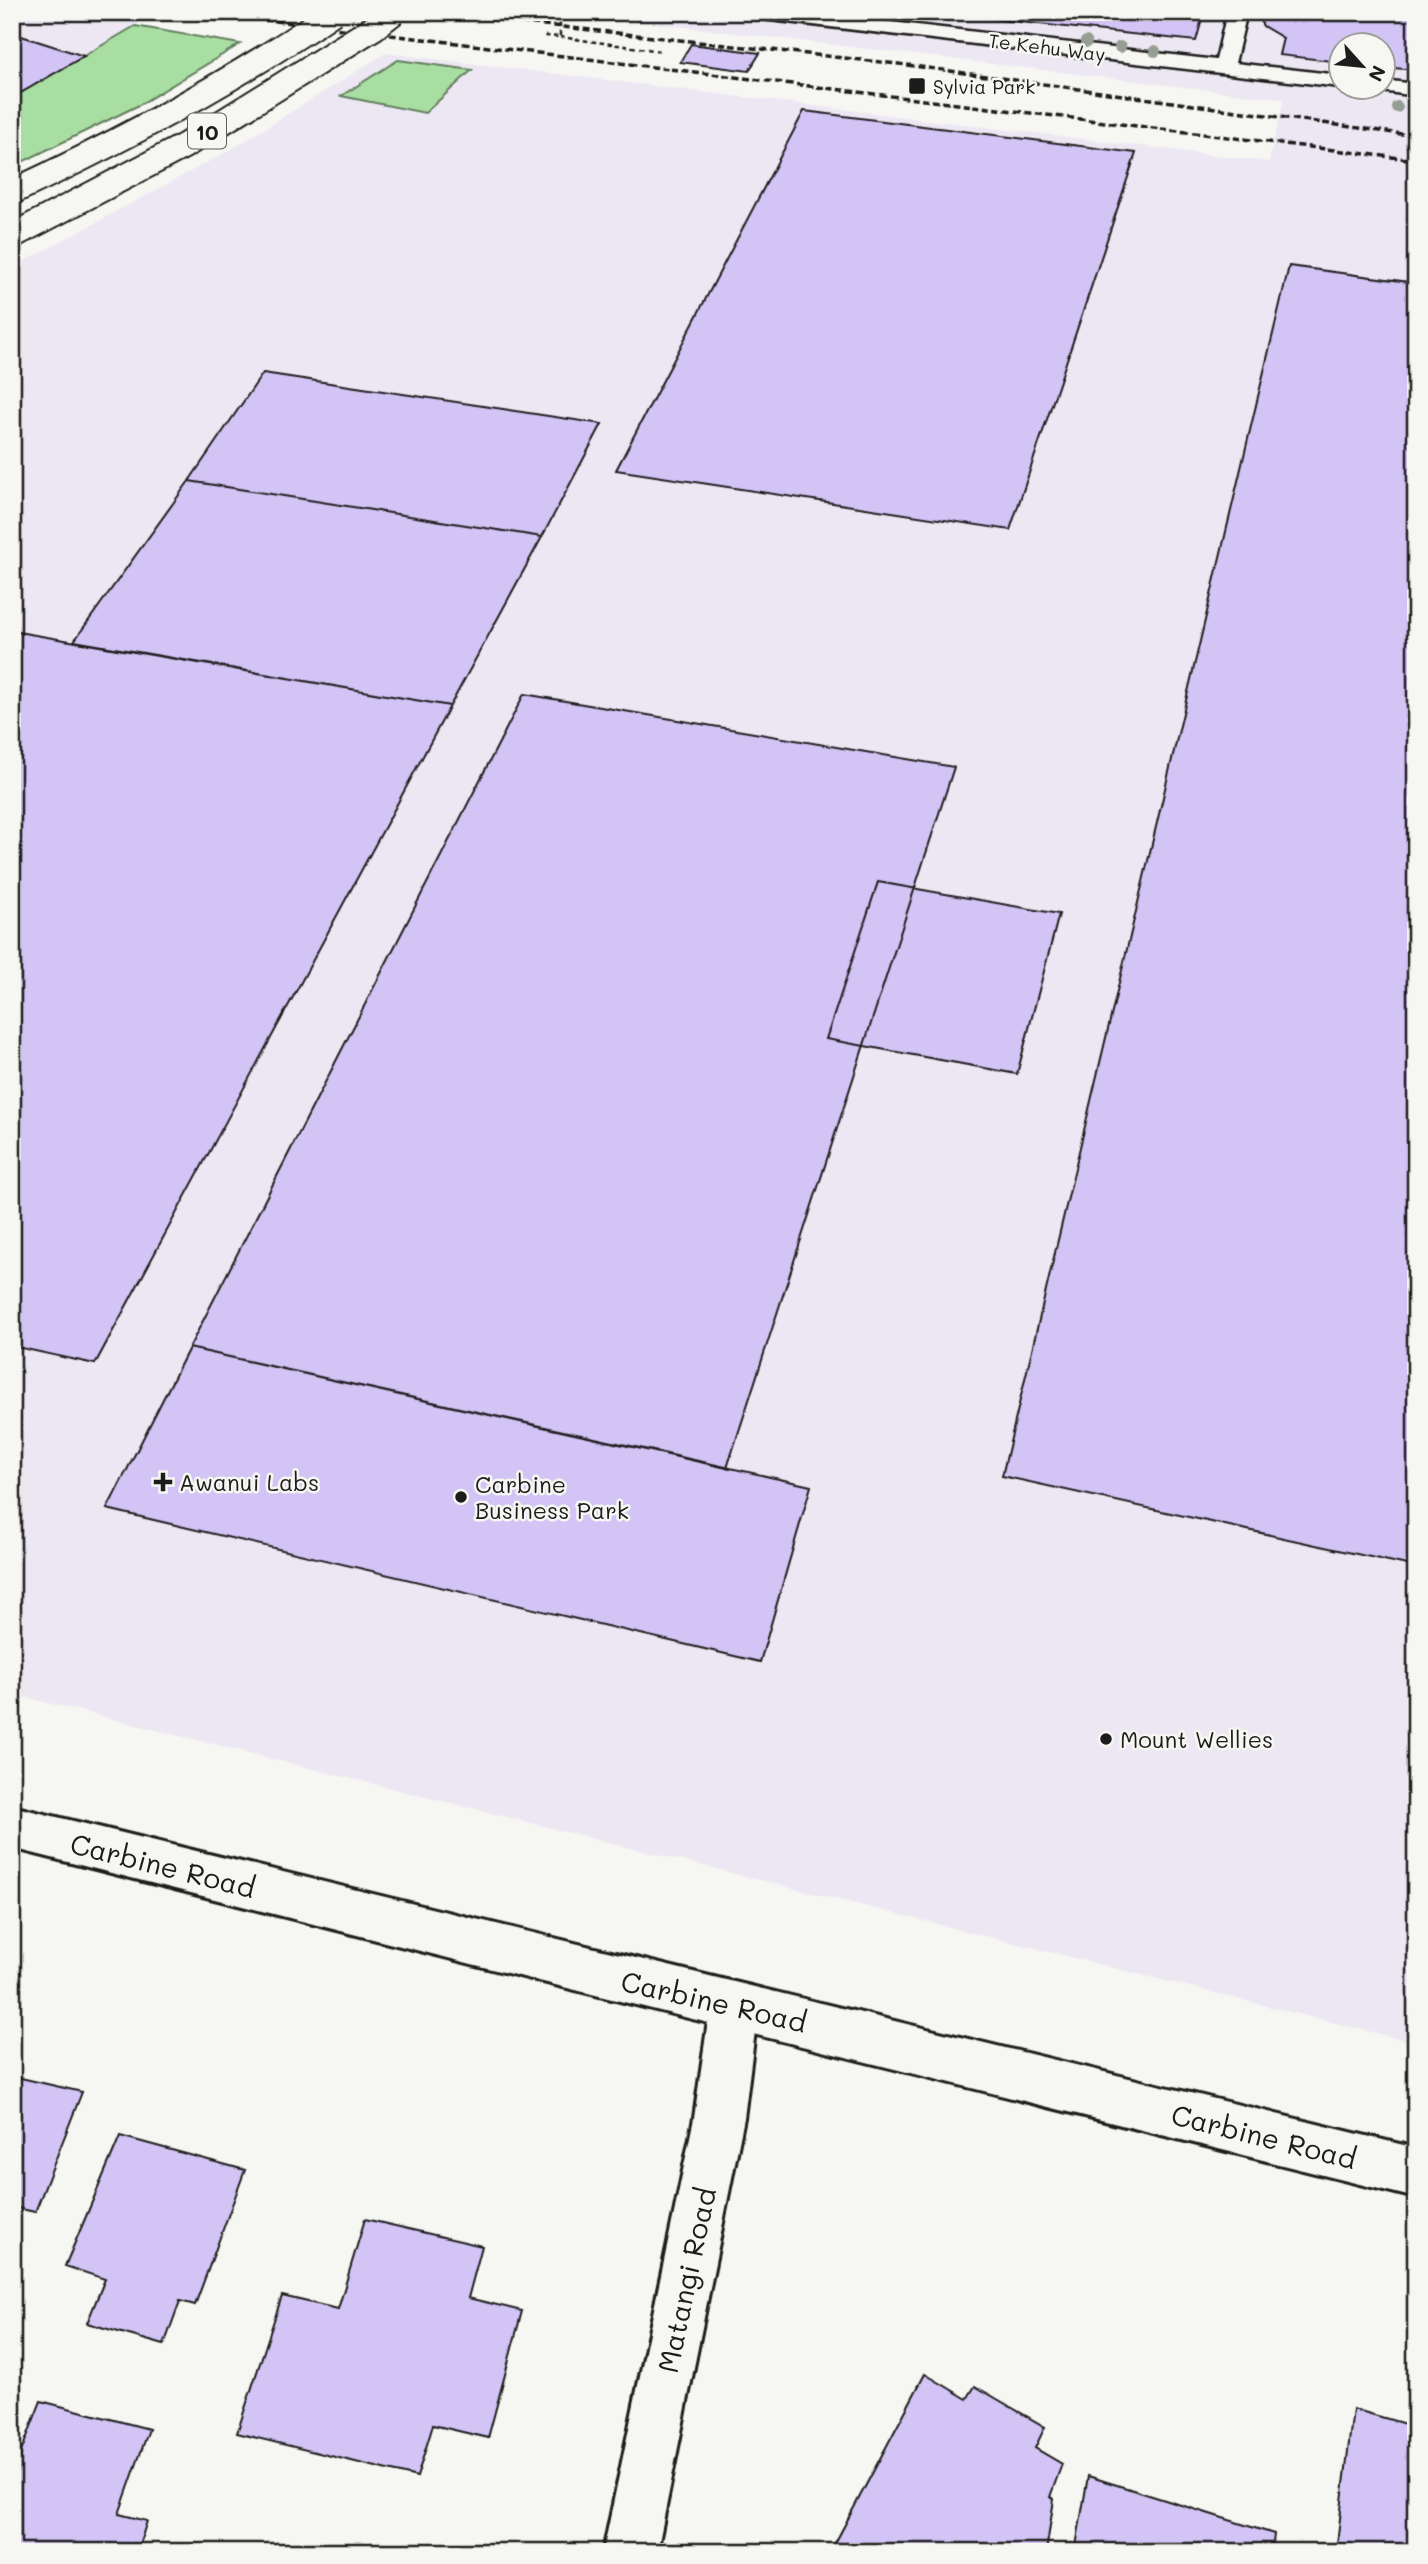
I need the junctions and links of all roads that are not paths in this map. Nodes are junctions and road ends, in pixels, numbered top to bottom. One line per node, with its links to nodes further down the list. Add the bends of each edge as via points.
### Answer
1 (334, 12): 9 (main road, 10, bridge, via 218,86)
2 (394, 12): 10 (main road, 10, bridge, via 184,145)
3 (753, 12): 5 (lane, Te Kehu Way)
4 (1237, 12): 5 (lane)
5 (1224, 68): 6 (lane, Te Kehu Way)
6 (1326, 79)
7 (1396, 88): 8 (lane)
8 (1416, 90)
9 (12, 192)
10 (12, 236)
11 (12, 1827): 12 (main road, Carbine Road)
12 (734, 2007): 13 (main road, Carbine Road); 14 (main road, Matangi Road, via 719,2118)
13 (1416, 2173)
14 (630, 2552)

